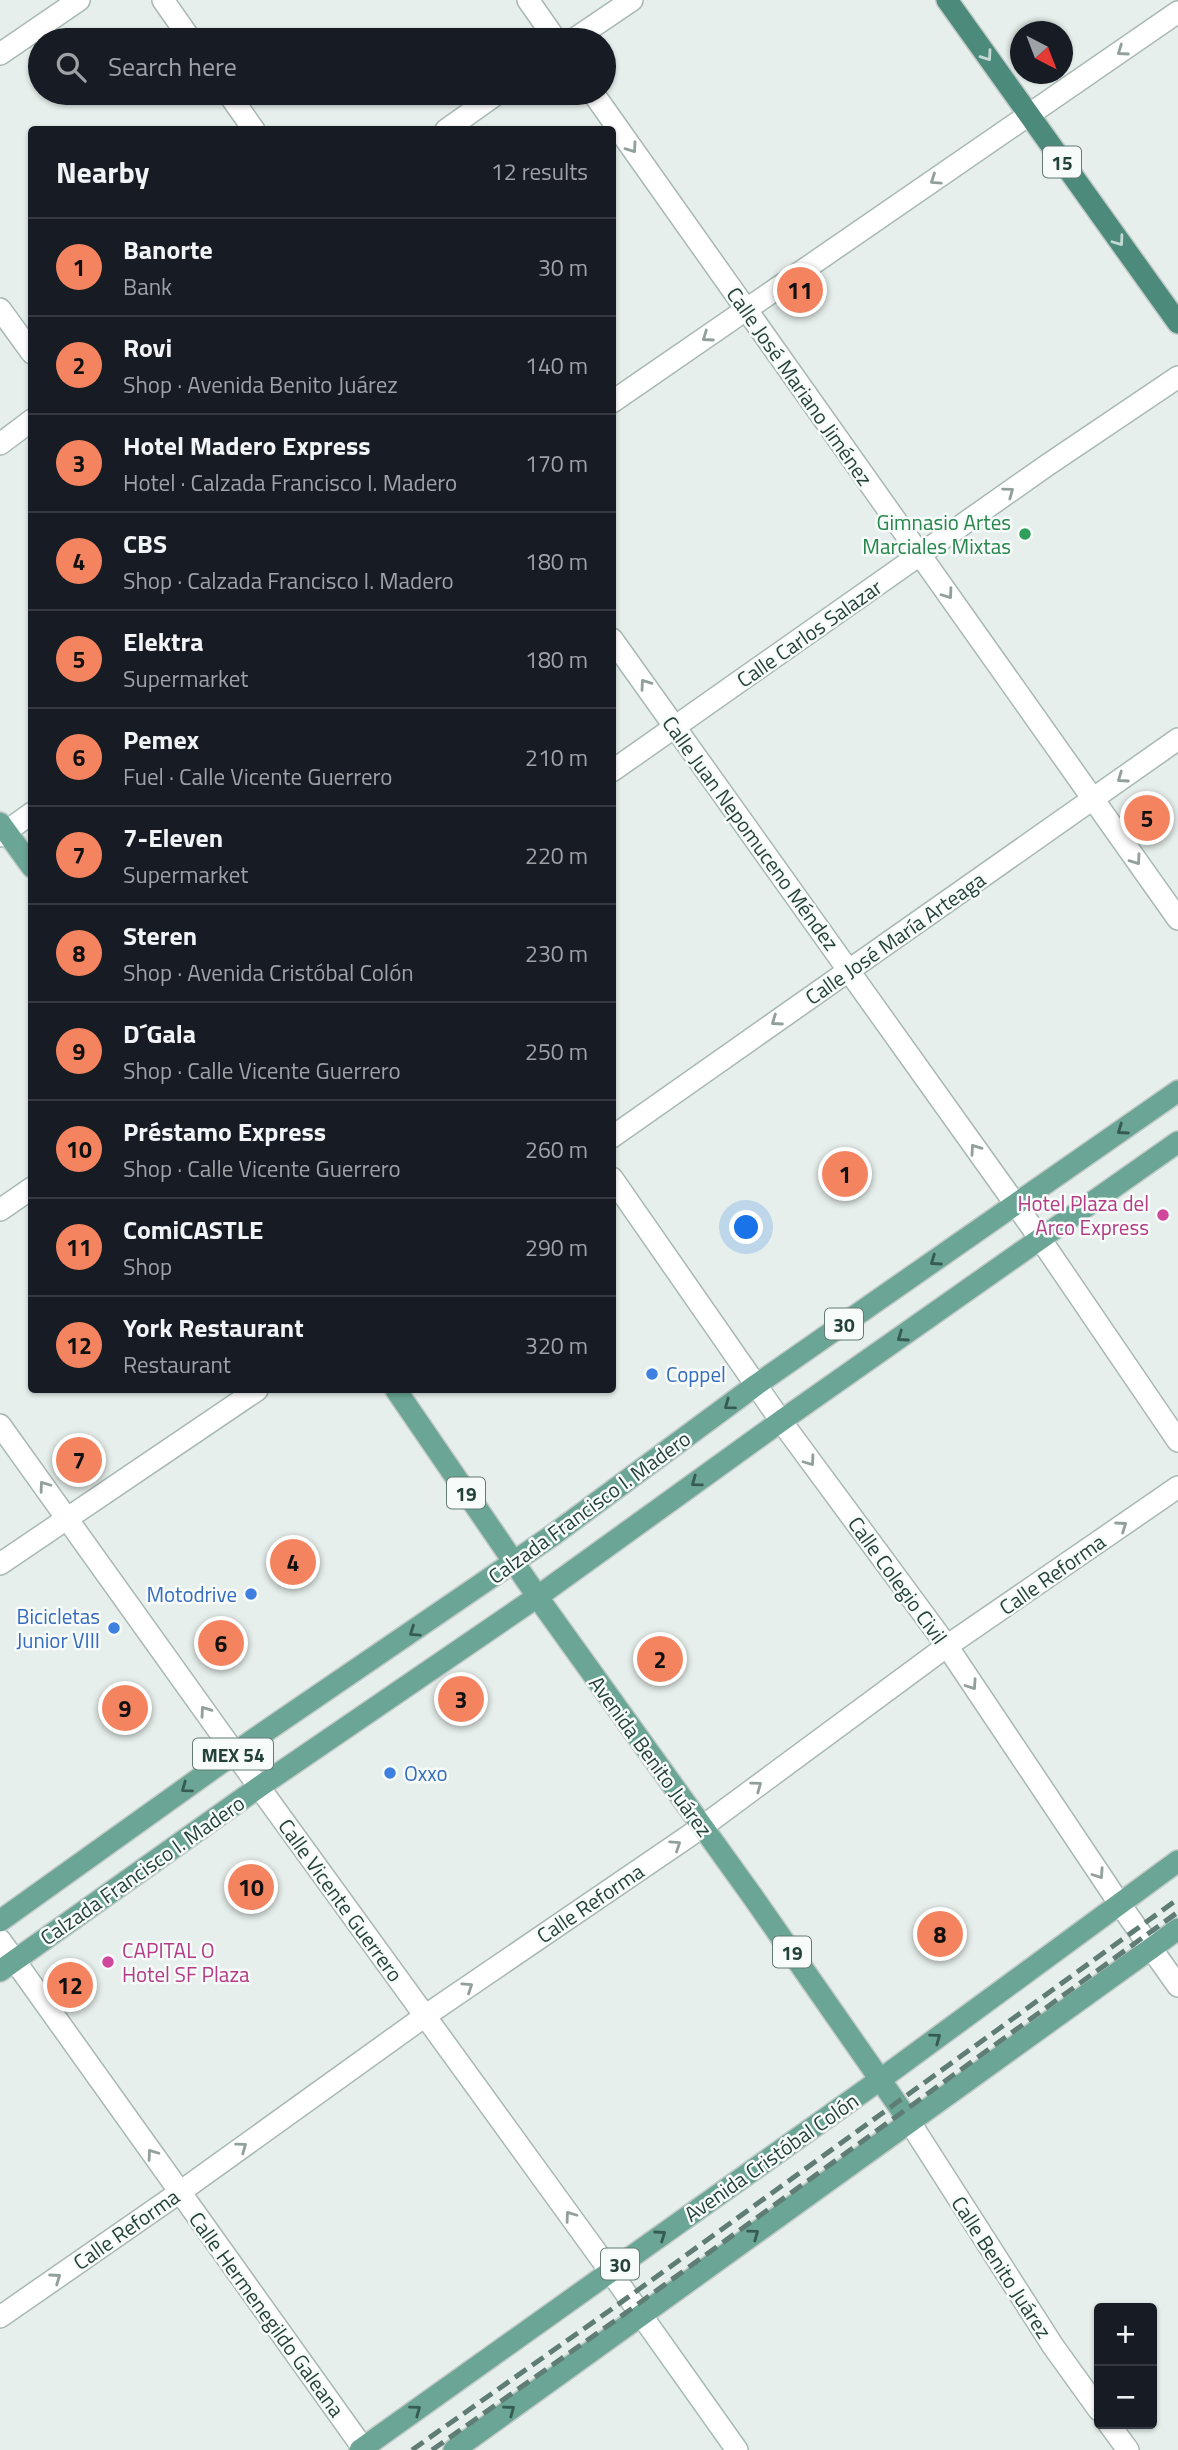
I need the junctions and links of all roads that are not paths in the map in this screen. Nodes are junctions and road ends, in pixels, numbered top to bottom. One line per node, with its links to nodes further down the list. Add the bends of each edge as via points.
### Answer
1 (79, 0): 7 (street)
2 (163, 0): 8 (street)
3 (528, 0): 9 (street)
4 (632, 0): 10 (street)
5 (947, 0): 16 (highway, 15, one-way to 16)
6 (1178, 12): 16 (street, one-way to 16)
7 (38, 28)
8 (183, 28)
9 (548, 28)
10 (591, 28)
11 (28, 35): 12 (street)
12 (0, 54)
13 (236, 105): 17 (street)
14 (481, 105): 18 (street)
15 (602, 105): 20 (street, Calle José Mariano Jiménez, one-way to 20)
16 (1030, 116): 20 (street, one-way to 20); 21 (highway, 15, one-way to 21)
17 (251, 126)
18 (452, 126)
19 (0, 309): 22 (street)
20 (746, 309): 24 (street, one-way to 24); 27 (street, Calle José Mariano Jiménez)
21 (1178, 323)
22 (28, 348)
23 (1178, 377): 27 (street, Calle Carlos Salazar, one-way to 23)
24 (616, 399)
25 (28, 423): 26 (street)
26 (0, 444)
27 (920, 555): 29 (street, Calle Carlos Salazar); 32 (street, Calle José Mariano Jiménez, one-way to 32)
28 (616, 645): 29 (street, Calle Juan Nepomuceno Méndez, one-way to 28)
29 (674, 726): 31 (street, Calle Carlos Salazar); 37 (street, Calle Juan Nepomuceno Méndez)
30 (1178, 738): 32 (street, Calle José María Arteaga, one-way to 32)
31 (616, 768)
32 (1093, 799): 36 (street, Calle José Mariano Jiménez, one-way to 36); 37 (street, Calle José María Arteaga)
33 (28, 815): 34 (street)
34 (2, 830): 35 (main road)
35 (28, 862)
36 (1178, 919)
37 (850, 970): 39 (street, Calle José María Arteaga, one-way to 39); 43 (street, Calle Juan Nepomuceno Méndez, one-way to 37)
38 (1178, 1091): 43 (main road, Calzada Francisco I. Madero / 30, one-way to 43)
39 (616, 1133)
40 (1178, 1142): 45 (main road, Calzada Francisco I. Madero / 30)
41 (616, 1184): 46 (street, Calle Colegio Civil)
42 (28, 1191): 44 (street)
43 (1014, 1205): 45 (street, Calle Juan Nepomuceno Méndez); 46 (main road, Calzada Francisco I. Madero / 30, one-way to 46)
44 (0, 1210)
45 (1041, 1240): 49 (main road, Calzada Francisco I. Madero / 30, one-way to 49); 51 (street, Calle Juan Nepomuceno Méndez)
46 (756, 1385): 49 (street, Calle Colegio Civil); 54 (main road, Calzada Francisco I. Madero / 30, one-way to 54)
47 (253, 1393): 53 (street)
48 (398, 1393): 54 (main road, Avenida Benito Juárez / 19)
49 (781, 1421): 56 (main road, Calzada Francisco I. Madero / 30, one-way to 56); 57 (street, Calle Colegio Civil, one-way to 57)
50 (0, 1425): 53 (street, Calle Vicente Guerrero, one-way to 50)
51 (1178, 1441)
52 (1178, 1488): 57 (street, Calle Reforma, one-way to 52)
53 (67, 1518): 55 (street); 58 (street, Calle Vicente Guerrero, one-way to 53)
54 (514, 1562): 56 (main road, Avenida Benito Juárez / 19); 58 (main road, Calzada Francisco I. Madero / MEX 54, one-way to 58)
55 (0, 1564)
56 (537, 1597): 59 (main road, Calzada Francisco I. Madero / MEX 54); 60 (main road, Avenida Benito Juárez / 19)
57 (947, 1646): 60 (street, Calle Reforma, one-way to 57); 62 (street, Calle Colegio Civil, one-way to 62)
58 (235, 1753): 59 (street, Calle Vicente Guerrero); 63 (main road, Calzada Francisco I. Madero / MEX 54, one-way to 63)
59 (259, 1787): 67 (main road, Calzada Francisco I. Madero / MEX 54); 69 (street, Calle Vicente Guerrero)
60 (702, 1827): 69 (street, Calle Reforma, one-way to 60); 70 (main road, Avenida Benito Juárez / 19)
61 (1178, 1861): 62 (main road, Avenida Cristóbal Colón / 30)
62 (1119, 1903): 66 (street, Calle Colegio Civil); 70 (main road, Avenida Cristóbal Colón / 30, one-way to 62)
63 (0, 1922)
64 (1178, 1929): 66 (main road, 30)
65 (0, 1940): 67 (street, Calle Hermenegildo Galeana)
66 (1151, 1948): 68 (street, Calle Colegio Civil); 71 (main road, 30)
67 (7, 1966): 72 (street, Calle Hermenegildo Galeana, one-way to 67)
68 (1178, 1986)
69 (425, 2016): 72 (street, Calle Reforma, one-way to 69); 73 (street, Calle Vicente Guerrero, one-way to 69)
70 (881, 2079): 71 (main road, Avenida Benito Juárez / 19); 73 (main road, Avenida Cristóbal Colón / 30, one-way to 70)
71 (909, 2121): 74 (main road, 30, one-way to 71); 76 (street, Calle Benito Juárez / 19)
72 (180, 2192): 75 (street, Calle Reforma, one-way to 72); 78 (street, Calle Hermenegildo Galeana)
73 (610, 2271): 74 (street, Calle Vicente Guerrero); 78 (main road, Avenida Cristóbal Colón / 30, one-way to 73)
74 (643, 2315): 79 (main road, 30, one-way to 74); 80 (street, Calle Vicente Guerrero)
75 (0, 2317)
76 (1094, 2403)
77 (1113, 2429): 81 (street)
78 (363, 2449)
79 (454, 2450)
80 (737, 2450)
81 (1128, 2450)

